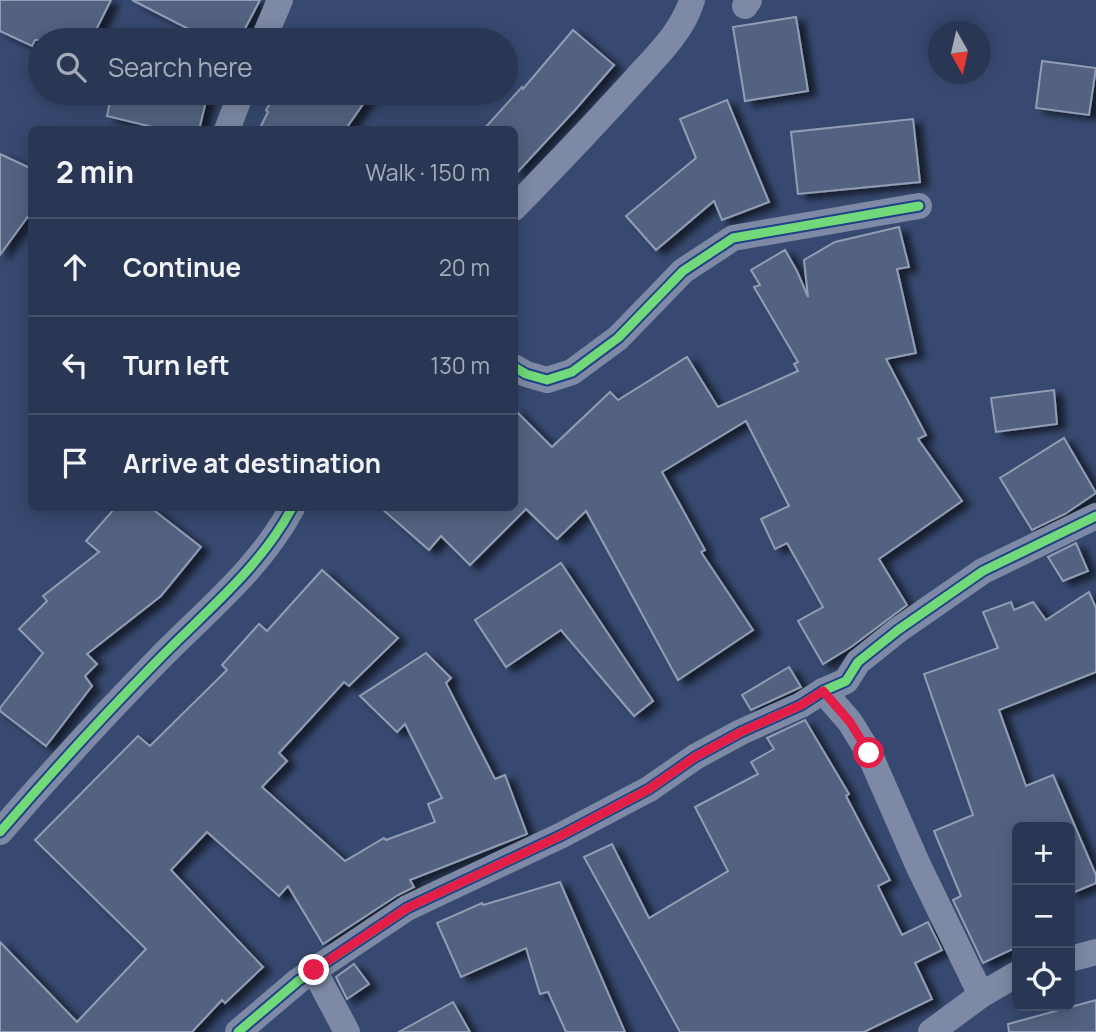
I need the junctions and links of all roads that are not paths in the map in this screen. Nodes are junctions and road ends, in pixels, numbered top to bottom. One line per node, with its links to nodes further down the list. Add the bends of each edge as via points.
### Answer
1 (280, 0): 3 (street)
2 (692, 0): 6 (street, via 678,30)
3 (268, 28)
4 (236, 105): 5 (street)
5 (229, 126)
6 (518, 204)
7 (919, 205): 8 (street, via 733,238 682,271 618,338 572,372 547,380)
8 (518, 369)
9 (290, 511): 12 (street, via 261,556 149,669)
10 (1096, 516): 11 (street, via 983,571 858,662 846,681)
11 (823, 691): 15 (street, via 695,757 649,789 562,835 407,908); 17 (street, via 869,753)
12 (0, 832)
13 (1096, 952): 14 (street)
14 (1075, 958)
15 (314, 970): 18 (street); 19 (street)
16 (1012, 977): 17 (street)
17 (981, 995): 20 (street)
18 (238, 1032)
19 (347, 1032)
20 (931, 1032)

